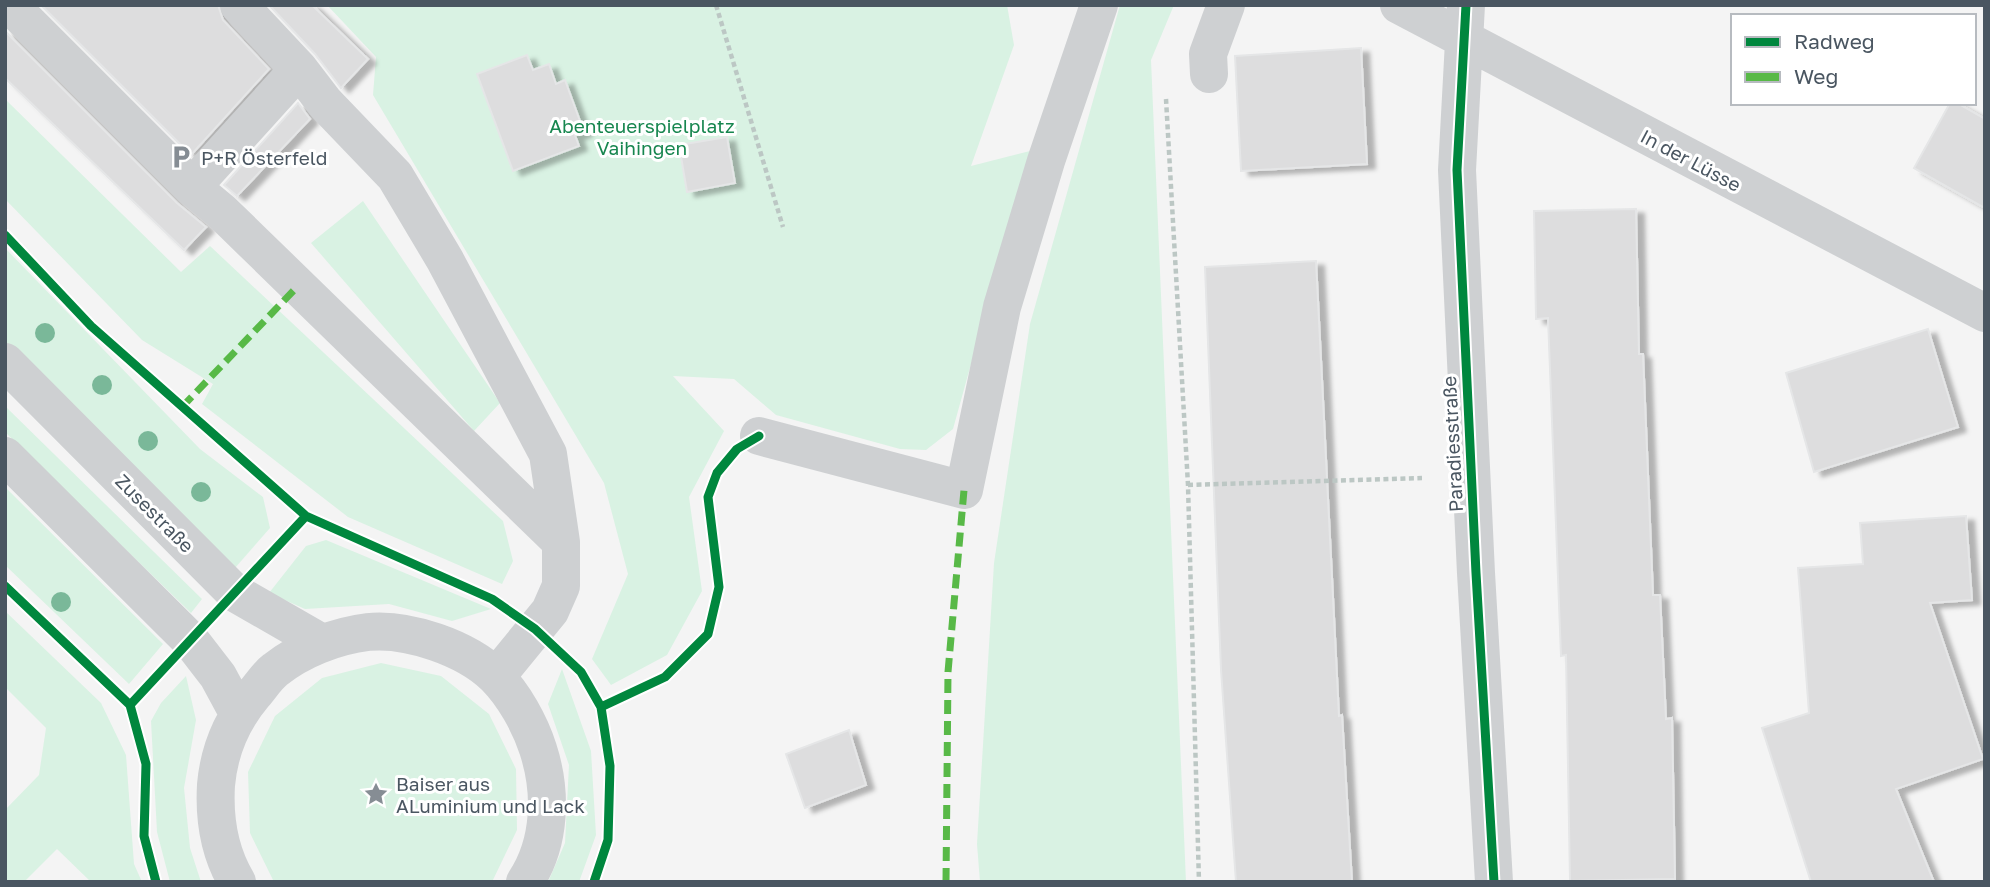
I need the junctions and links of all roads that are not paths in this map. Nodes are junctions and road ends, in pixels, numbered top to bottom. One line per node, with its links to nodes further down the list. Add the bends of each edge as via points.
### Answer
1 (10, 5): 9 (street)
2 (239, 5): 7 (street)
3 (1099, 5): 12 (street, via 1002,307 964,490)
4 (1226, 5): 8 (street, via 1208,54)
5 (1399, 5): 6 (street, In der Lüsse)
6 (1464, 23): 10 (street, In der Lüsse); 20 (street, Paradiesstraße, via 1457,170)
7 (299, 69): 9 (street); 14 (street, via 395,176 445,260 548,454)
8 (1209, 74)
9 (192, 187): 14 (street)
10 (1985, 313)
11 (5, 362): 15 (street, Zusestraße, via 235,593)
12 (759, 436)
13 (5, 456): 17 (street, via 191,641)
14 (561, 542): 16 (street, via 561,586 550,611)
15 (322, 643): 16 (street, via 369,632 417,636 462,653); 17 (street, via 274,670)
16 (496, 677): 19 (street, via 530,723 545,771 547,822)
17 (238, 713): 18 (street, via 218,761 214,813 226,863)
18 (237, 882)
19 (525, 882)
20 (1494, 882)

